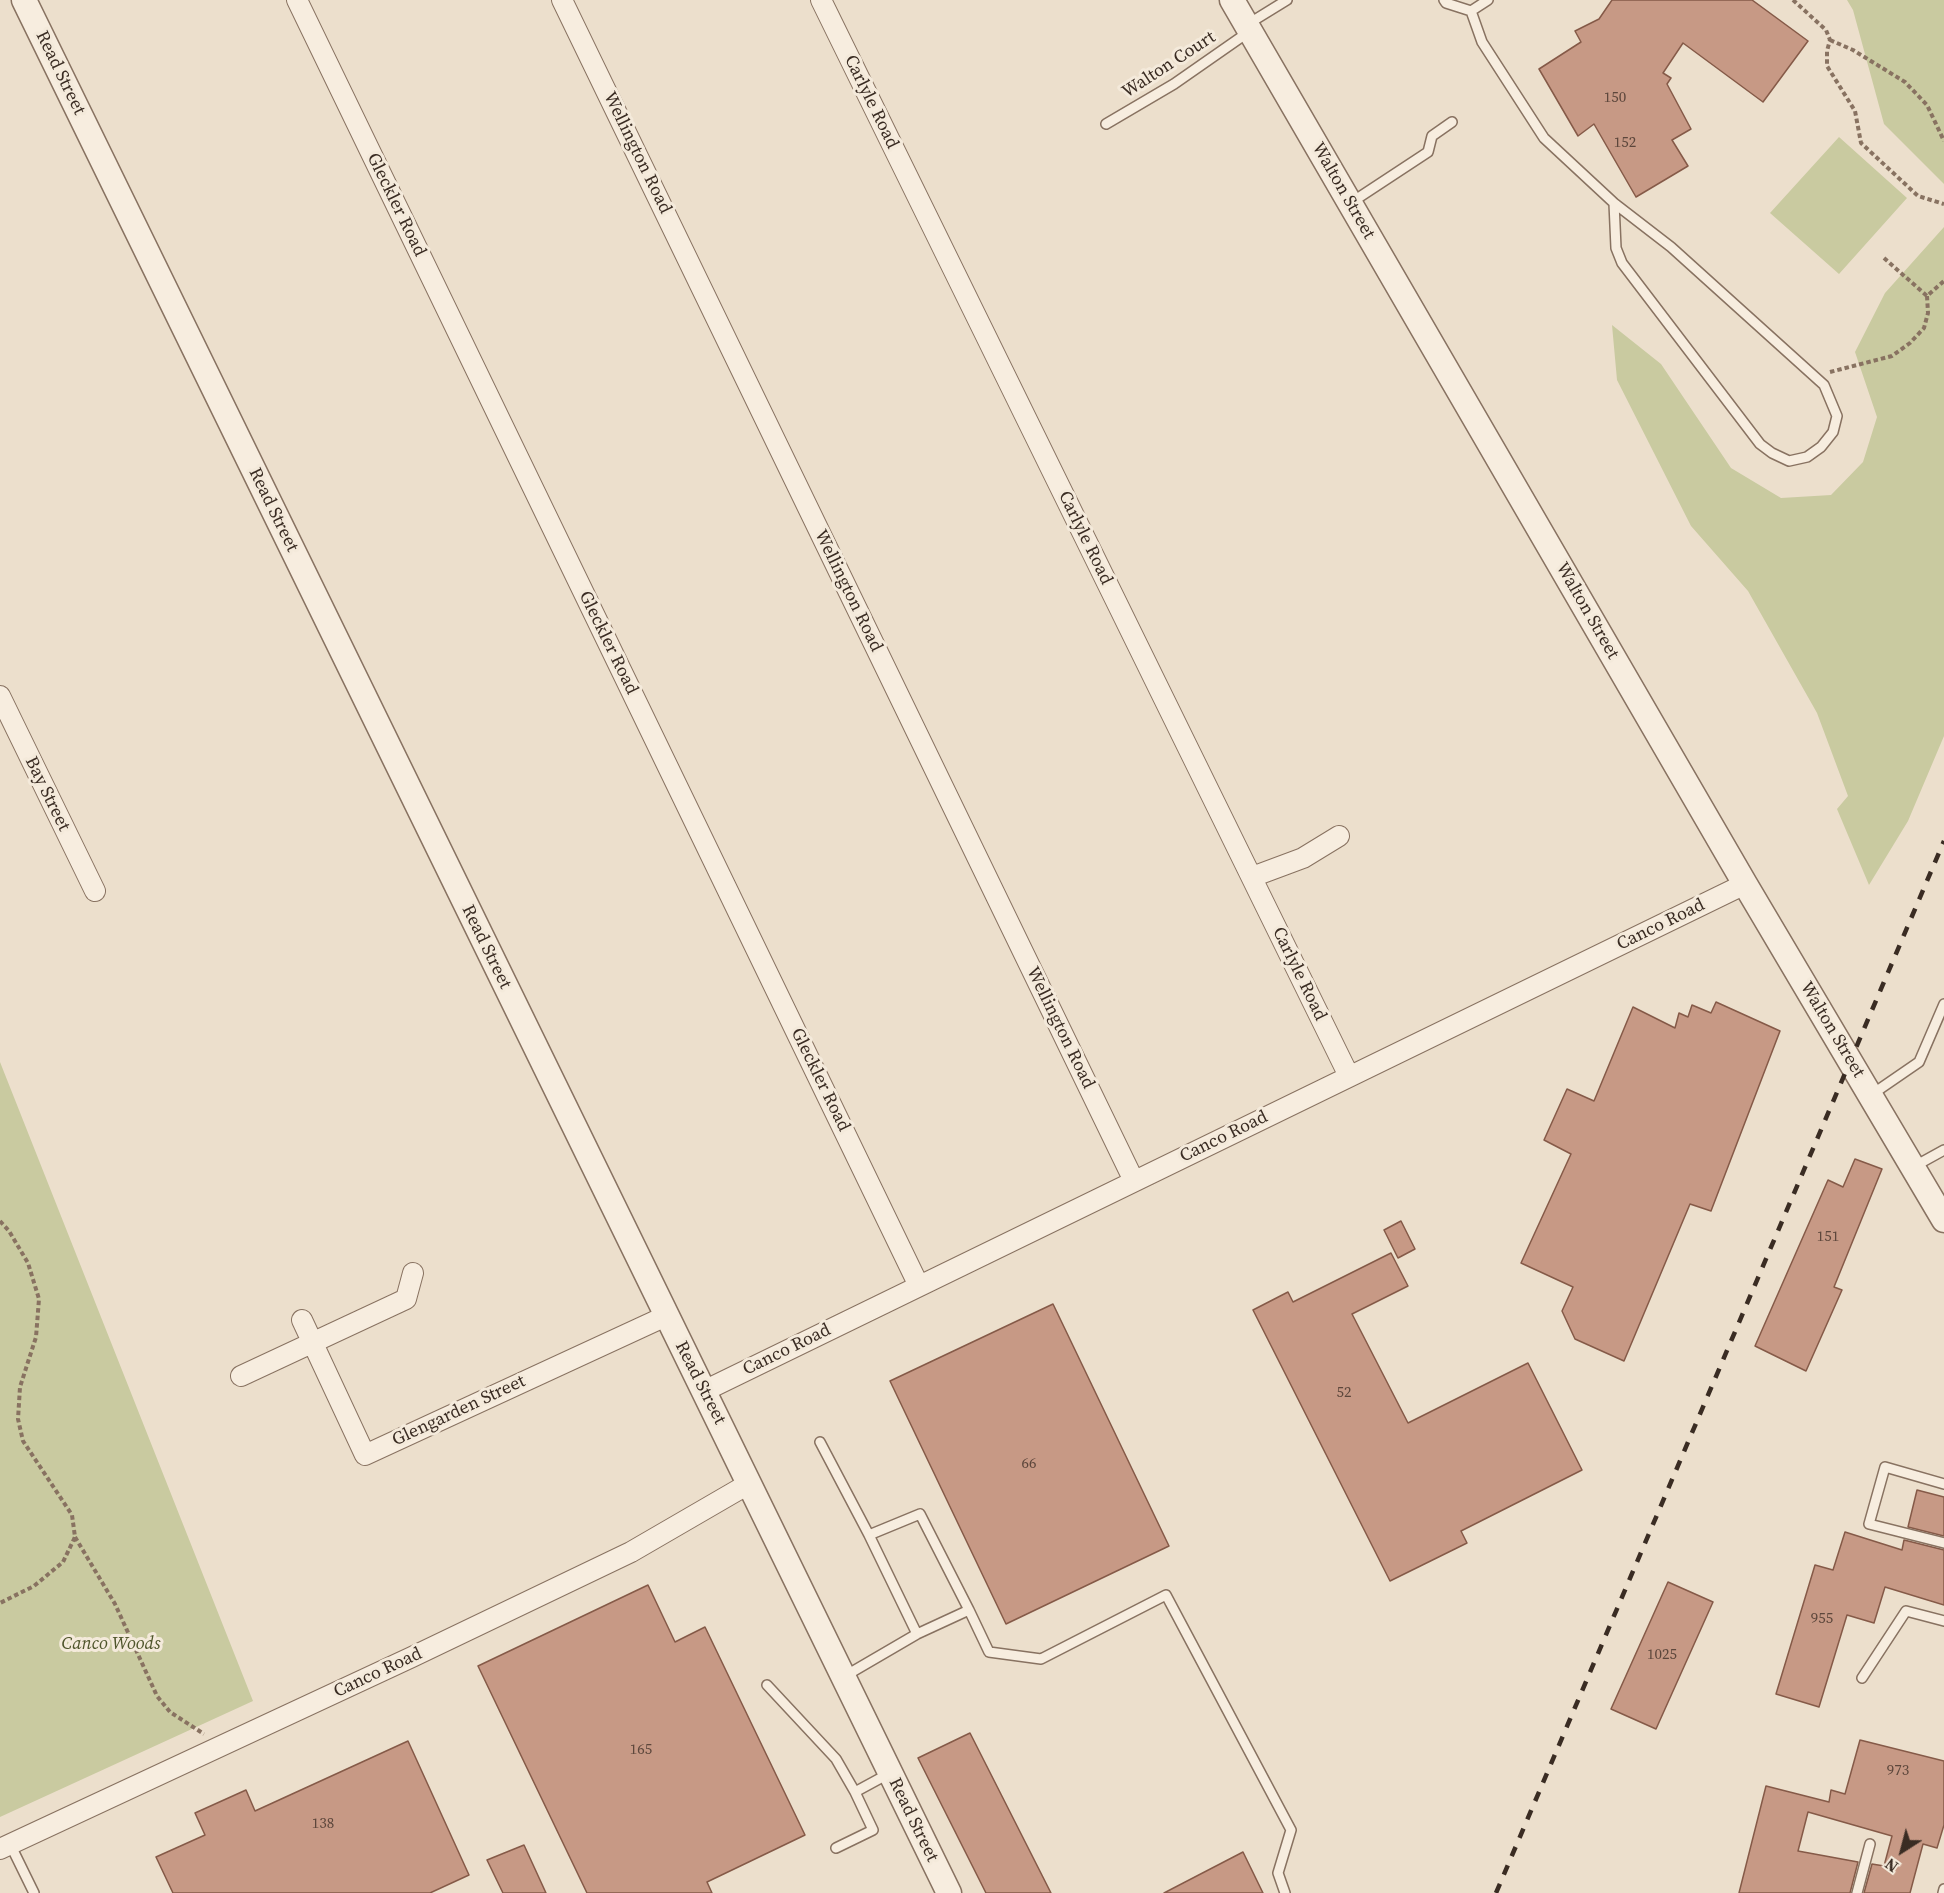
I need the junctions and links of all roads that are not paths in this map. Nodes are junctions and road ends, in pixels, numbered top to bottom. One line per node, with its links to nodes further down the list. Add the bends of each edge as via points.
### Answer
1 (24, 0): 29 (street, Read Street)
2 (297, 0): 28 (street, Gleckler Road)
3 (562, 0): 25 (street, Wellington Road)
4 (821, 0): 17 (street, Carlyle Road)
5 (1232, 0): 10 (street, Walton Street)
6 (1287, 0): 10 (lane, Walton Court)
7 (1444, 0): 9 (lane)
8 (1488, 0): 9 (lane)
9 (1471, 11): 13 (lane, via 1482,42 1544,138)
10 (1248, 28): 12 (lane, Walton Court, via 1174,84); 14 (street, Walton Street)
11 (1452, 122): 14 (lane, via 1432,136 1428,152)
12 (1106, 124)
13 (1614, 203): 13 (lane, via 1614,234 1622,263 1760,444 1789,461 1807,457 1821,447 1833,432 1837,416 1824,385 1671,247)
14 (1350, 204): 18 (street, Walton Street)
15 (0, 696): 19 (street, Bay Street)
16 (1339, 836): 17 (street, via 1303,858)
17 (1252, 877): 21 (street, Carlyle Road)
18 (1745, 884): 21 (street, Canco Road); 22 (street, Walton Street)
19 (95, 891)
20 (1944, 1004): 22 (lane, via 1919,1062)
21 (1349, 1076): 25 (street, Canco Road)
22 (1871, 1095): 24 (street, Walton Street)
23 (1944, 1150): 24 (lane)
24 (1912, 1167): 26 (street, Walton Street)
25 (1134, 1181): 28 (street, Canco Road)
26 (1944, 1220)
27 (413, 1273): 31 (street, via 406,1299)
28 (920, 1286): 33 (street, Canco Road)
29 (666, 1316): 31 (street, Glengarden Street, via 365,1455); 33 (street, Read Street)
30 (302, 1320): 31 (street)
31 (313, 1343): 32 (street)
32 (242, 1376)
33 (704, 1391): 35 (street, Read Street)
34 (820, 1442): 37 (lane)
35 (750, 1483): 42 (street, Read Street); 48 (street, Canco Road, via 631,1552)
36 (1944, 1484): 38 (lane, via 1885,1467 1869,1524)
37 (869, 1535): 39 (lane, via 920,1514); 41 (lane)
38 (1944, 1543)
39 (969, 1611): 41 (lane); 53 (lane, via 989,1652 1041,1659 1166,1595 1291,1830 1278,1873)
40 (1944, 1621): 43 (lane, via 1906,1611)
41 (917, 1634): 42 (lane)
42 (843, 1677): 45 (street, Read Street)
43 (1862, 1678)
44 (767, 1685): 46 (lane, via 836,1759)
45 (890, 1773): 46 (lane); 52 (street, Read Street)
46 (855, 1792): 49 (lane, via 873,1830)
47 (1870, 1844): 54 (lane)
48 (5, 1847): 51 (lane)
49 (836, 1848)
50 (1944, 1889): 55 (lane)
51 (34, 1893)
52 (949, 1893)
53 (1285, 1893)
54 (1857, 1893)
55 (1943, 1893)

